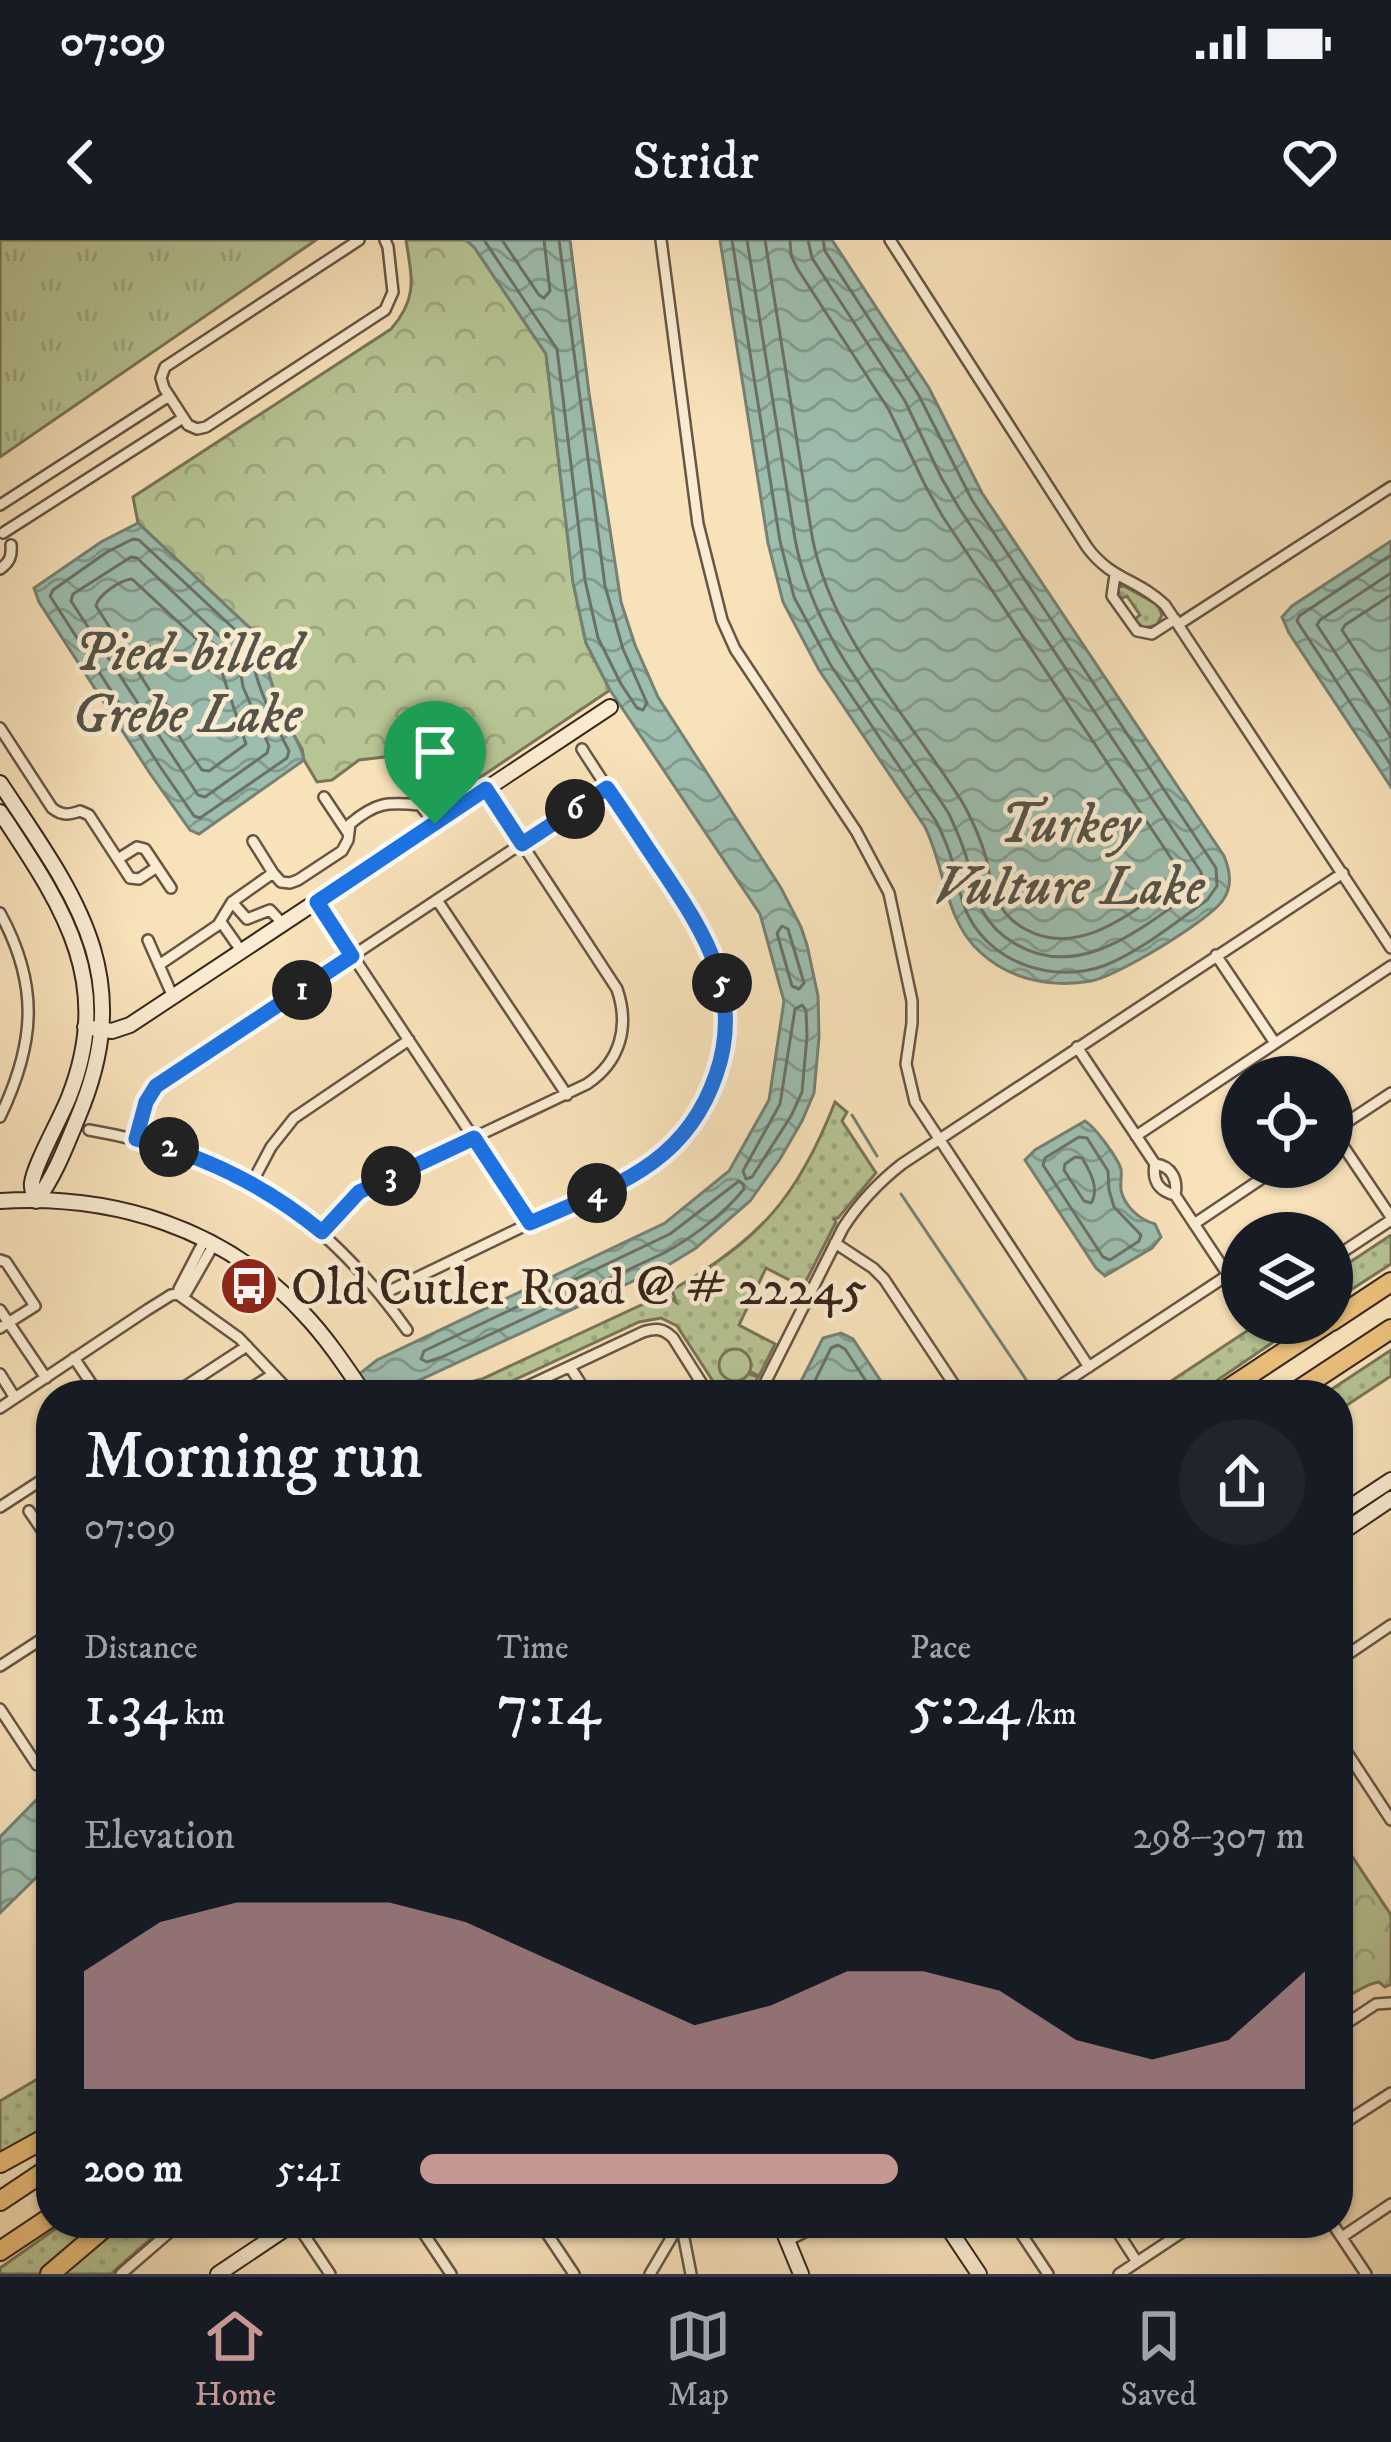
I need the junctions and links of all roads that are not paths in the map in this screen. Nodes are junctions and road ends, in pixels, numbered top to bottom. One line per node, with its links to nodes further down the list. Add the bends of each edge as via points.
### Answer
1 (359, 240): 5 (street, via 165,367)
2 (385, 240): 6 (street, via 393,292 385,310 206,427)
3 (661, 240): 58 (street, via 698,524 722,620 889,893 912,1001 906,1075)
4 (890, 240): 12 (street, via 1088,547)
5 (169, 396): 6 (street); 8 (street)
6 (183, 418): 9 (street)
7 (1391, 487): 13 (street)
8 (0, 505)
9 (3, 533)
10 (10, 544): 11 (street)
11 (0, 569)
12 (1115, 575): 13 (street, via 1154,595); 13 (street, via 1112,596 1137,631 1152,634)
13 (1177, 621): 28 (street)
14 (610, 707): 19 (street)
15 (0, 728): 26 (street, via 52,808 89,815)
16 (582, 749): 18 (street)
17 (0, 783): 46 (street, via 85,921 100,984)
18 (607, 788): 25 (street); 67 (street, via 712,952 724,1039 699,1113 674,1145 646,1167)
19 (486, 789): 22 (street); 25 (street)
20 (324, 797): 23 (street)
21 (0, 812): 46 (street, via 70,929)
22 (435, 824): 23 (street, via 417,804 387,803 353,821); 33 (street)
23 (348, 833): 29 (street, via 342,851 298,880)
24 (253, 842): 29 (street)
25 (522, 844): 31 (street); 51 (street, via 619,994 624,1021 618,1049 599,1076)
26 (118, 859): 27 (street, via 137,848); 27 (street, via 130,878)
27 (157, 867): 30 (street)
28 (1343, 873): 39 (street); 41 (street)
29 (273, 874): 32 (street)
30 (171, 888)
31 (437, 900): 42 (street); 51 (street)
32 (232, 902): 35 (street); 37 (street)
33 (317, 902): 36 (street); 42 (street)
34 (0, 914): 52 (street, via 22,960 29,1003 25,1052)
35 (242, 916): 36 (street, via 270,910); 37 (street)
36 (284, 924): 40 (street)
37 (225, 927): 40 (street); 43 (street)
38 (148, 940): 43 (street)
39 (1391, 948)
40 (242, 952): 45 (street)
41 (1216, 955): 48 (street); 49 (street)
42 (352, 956): 47 (street); 57 (street, via 156,1086)
43 (159, 965): 45 (street)
44 (1391, 966): 48 (street)
45 (173, 997): 46 (street, via 123,1029)
46 (93, 1029): 64 (street, via 31,1186)
47 (409, 1040): 56 (street); 61 (street, via 294,1118)
48 (1275, 1043): 55 (street)
49 (1077, 1047): 55 (street); 58 (street)
50 (1391, 1093): 53 (street)
51 (567, 1095): 56 (street)
52 (0, 1117)
53 (1353, 1118)
54 (89, 1130): 57 (street)
55 (1136, 1136): 60 (street)
56 (474, 1138): 67 (street); 69 (street, via 359,1192)
57 (136, 1139): 61 (street)
58 (939, 1140): 71 (street, via 883,1180); 88 (street)
59 (1353, 1161): 66 (street)
60 (1155, 1164): 63 (street, via 1174,1177); 63 (street, via 1158,1185)
61 (252, 1183): 69 (street)
62 (1248, 1188): 68 (street)
63 (1175, 1195): 68 (street)
64 (36, 1201): 65 (street); 70 (street, via 132,1211)
65 (0, 1202)
66 (1391, 1218): 72 (street)
67 (530, 1223): 78 (street)
68 (1194, 1224): 74 (street)
69 (322, 1232): 78 (street)
70 (210, 1241): 77 (street); 97 (street, via 289,1299)
71 (835, 1243): 101 (street); 102 (street, via 884,1279)
72 (1353, 1244)
73 (0, 1260): 81 (street, via 35,1306)
74 (1221, 1264)
75 (1221, 1280): 88 (street)
76 (1391, 1282): 79 (highway)
77 (179, 1294): 85 (street); 86 (street)
78 (381, 1295): 83 (street)
79 (1353, 1307)
80 (0, 1310): 81 (street)
81 (4, 1326): 91 (street)
82 (1391, 1329): 105 (highway)
83 (407, 1330)
84 (1297, 1344): 104 (highway)
85 (247, 1346): 90 (street); 94 (street)
86 (74, 1358): 91 (street); 93 (street)
87 (570, 1367): 98 (street); 99 (street); 100 (street, via 658,1328)
88 (1089, 1367): 103 (street)
89 (0, 1374): 107 (street)
90 (272, 1375): 95 (street); 96 (street)
91 (46, 1378): 92 (street)
92 (43, 1380)
93 (89, 1380)
94 (198, 1380)
95 (264, 1380)
96 (277, 1380)
97 (354, 1380)
98 (542, 1380)
99 (578, 1380)
100 (700, 1380)
101 (766, 1380)
102 (952, 1380)
103 (1069, 1380)
104 (1242, 1380)
105 (1314, 1380)
106 (36, 1384): 107 (street)
107 (15, 1397): 108 (street)
108 (0, 1408)
109 (1391, 1480): 112 (street)
110 (36, 1484): 113 (street)
111 (1391, 1499): 116 (street)
112 (1353, 1505)
113 (0, 1507)
114 (29, 1510): 115 (street)
115 (36, 1521)
116 (1353, 1525)
117 (1390, 1630): 119 (street)
118 (36, 1643): 120 (street)
119 (1353, 1652)
120 (0, 1666)
121 (0, 1709): 123 (street)
122 (1353, 1762): 124 (street)
123 (36, 1763)
124 (1391, 1820)
125 (1391, 2003): 126 (street)
126 (1353, 2019)
127 (1391, 2092): 128 (street)
128 (1353, 2114)
129 (36, 2143): 130 (highway)
130 (0, 2163)
131 (36, 2177): 132 (highway)
132 (0, 2201)
133 (1391, 2204): 135 (street)
134 (36, 2226): 152 (highway)
135 (1353, 2230)
136 (92, 2238): 154 (highway)
137 (163, 2238): 155 (street)
138 (272, 2238): 156 (street)
139 (305, 2238): 157 (street)
140 (426, 2238): 158 (street)
141 (550, 2238): 159 (street)
142 (672, 2238): 160 (street)
143 (684, 2238): 161 (street)
144 (786, 2238): 151 (street)
145 (793, 2238): 151 (street)
146 (955, 2238): 163 (street)
147 (1024, 2238): 164 (street)
148 (1122, 2238): 153 (street)
149 (1173, 2238): 153 (street)
150 (1343, 2238): 166 (street)
151 (787, 2241): 162 (street)
152 (0, 2251)
153 (1137, 2262): 165 (street)
154 (50, 2274)
155 (121, 2274)
156 (218, 2274)
157 (330, 2274)
158 (451, 2274)
159 (574, 2274)
160 (650, 2274)
161 (691, 2274)
162 (801, 2274)
163 (979, 2274)
164 (1048, 2274)
165 (1119, 2274)
166 (1366, 2274)

